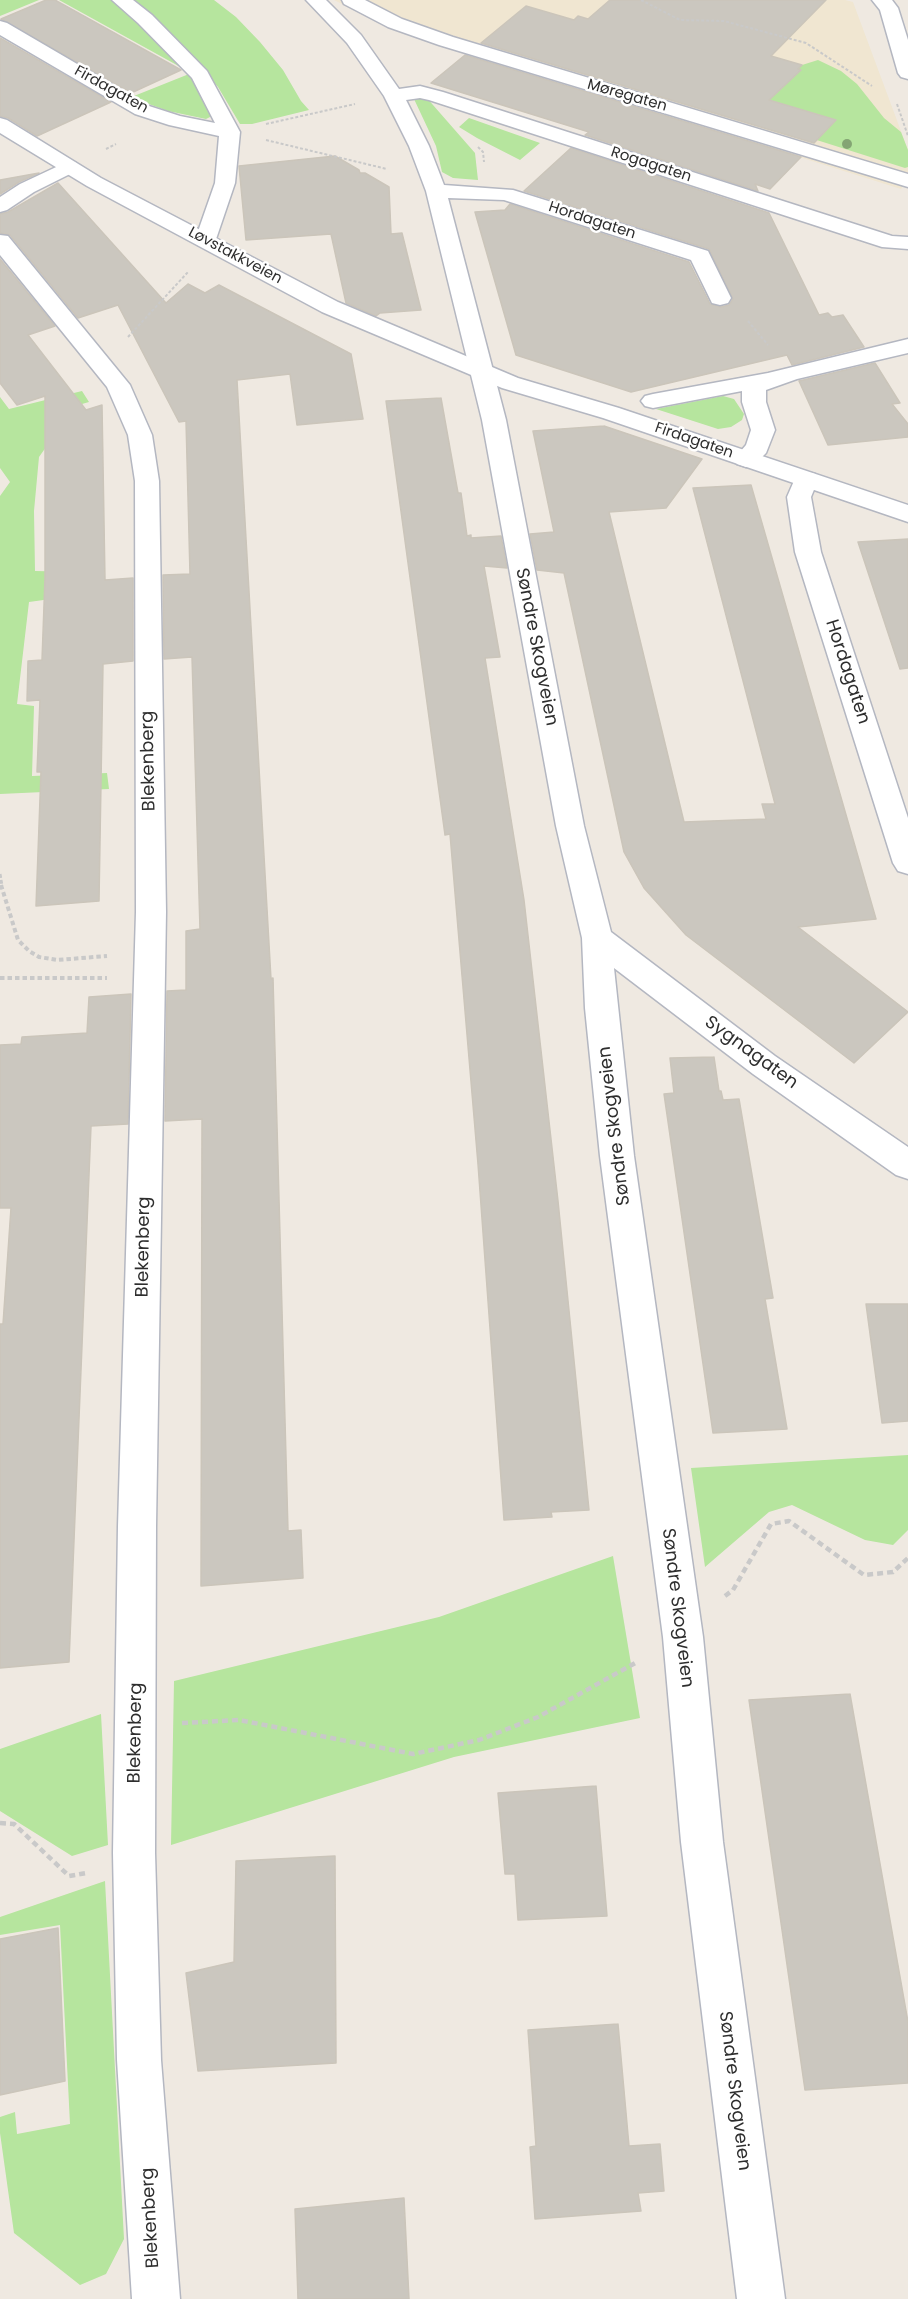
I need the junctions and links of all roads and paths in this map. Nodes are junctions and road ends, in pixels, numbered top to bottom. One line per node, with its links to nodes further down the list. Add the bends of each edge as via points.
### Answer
1 (121, 0): 12 (street, via 200,75)
2 (315, 0): 9 (street, Søndre Skogveien, via 354,39)
3 (351, 0): 16 (street, Møregaten, via 395,23 436,38)
4 (641, 0): 8 (path, via 680,20 724,21 806,43)
5 (881, 0): 7 (street, via 889,8)
6 (0, 27): 12 (street, Firdagaten, via 142,110)
7 (908, 73)
8 (877, 90)
9 (393, 96): 12 (path); 17 (street, Søndre Skogveien, via 419,146); 21 (street, Rogagaten, via 420,92 436,96 865,234)
10 (896, 103): 13 (path)
11 (0, 124): 14 (street, Løvstakkveien)
12 (230, 132): 15 (path); 19 (street, via 225,183)
13 (908, 135)
14 (69, 167): 18 (street); 19 (street, Løvstakkveien)
15 (388, 169)
16 (904, 180)
17 (436, 191): 23 (street, Hordagaten, via 506,194 700,256); 26 (street, Søndre Skogveien)
18 (0, 206)
19 (206, 240): 26 (street, Løvstakkveien, via 330,307)
20 (0, 241): 25 (street, Blekenberg)
21 (908, 243)
22 (189, 271): 25 (path)
23 (720, 298): 27 (path, via 734,304 784,366)
24 (908, 346): 27 (street)
25 (101, 362): 35 (street, Blekenberg, via 131,409 140,435 147,481)
26 (479, 370): 29 (street, Firdagaten); 34 (street, Søndre Skogveien, via 494,420 570,826)
27 (771, 379): 28 (street); 29 (street, via 754,387 754,402 763,430 757,448)
28 (653, 401)
29 (746, 459): 30 (street, Firdagaten)
30 (806, 480): 31 (street, Firdagaten); 32 (street, Hordagaten, via 799,497 808,552)
31 (908, 514)
32 (908, 863)
33 (0, 874): 35 (path, via 18,940 39,957)
34 (597, 938): 37 (street, Sygnagaten, via 764,1065); 45 (street, Søndre Skogveien, via 617,1156 683,1637 702,1842)
35 (150, 964): 36 (path, via 89,979); 44 (street, Blekenberg, via 134,1853 139,2060)
36 (0, 978)
37 (908, 1165)
38 (908, 1558): 39 (path, via 894,1572 864,1575 789,1521 771,1524 733,1590)
39 (718, 1600)
40 (648, 1656): 41 (path, via 538,1717 479,1740 413,1754 239,1720)
41 (172, 1724)
42 (0, 1823): 43 (path, via 14,1824)
43 (69, 1876)
44 (156, 2299)
45 (761, 2299)

